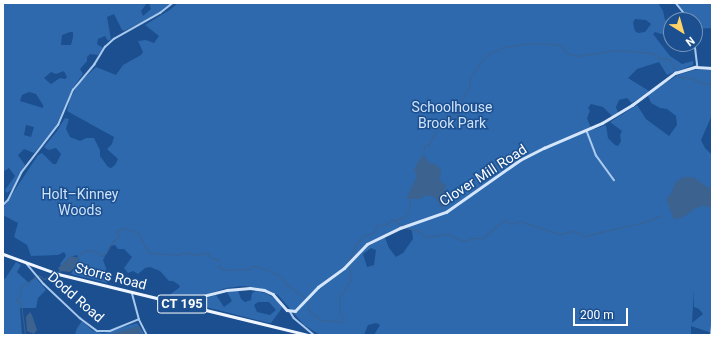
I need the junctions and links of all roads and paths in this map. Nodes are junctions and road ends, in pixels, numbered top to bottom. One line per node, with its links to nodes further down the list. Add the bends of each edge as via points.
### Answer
1 (173, 3): 9 (street, via 107,45 73,90 58,125 21,174)
2 (676, 3): 3 (street)
3 (683, 12)
4 (696, 52): 5 (street)
5 (698, 67): 6 (street, Clover Mill Road); 7 (street, Clover Mill Road, via 675,73 632,105)
6 (712, 68)
7 (587, 131): 8 (street, via 596,155); 14 (street, Clover Mill Road, via 520,160 446,212 400,228 367,244 348,264 318,287 297,310)
8 (614, 180)
9 (3, 205)
10 (3, 254): 11 (main road, Storrs Road / CT 195)
11 (27, 264): 12 (main road, Storrs Road / CT 195); 15 (street, Dodd Road, via 80,318 97,330 110,331)
12 (132, 292): 13 (main road, Storrs Road / CT 195); 15 (street)
13 (186, 305): 14 (street, via 195,298 227,290 250,288 273,294); 18 (main road, Storrs Road / CT 195)
14 (290, 311): 19 (street, via 294,318)
15 (139, 319): 17 (street)
16 (711, 326): 20 (street)
17 (147, 335)
18 (309, 335)
19 (314, 335)
20 (711, 335)

